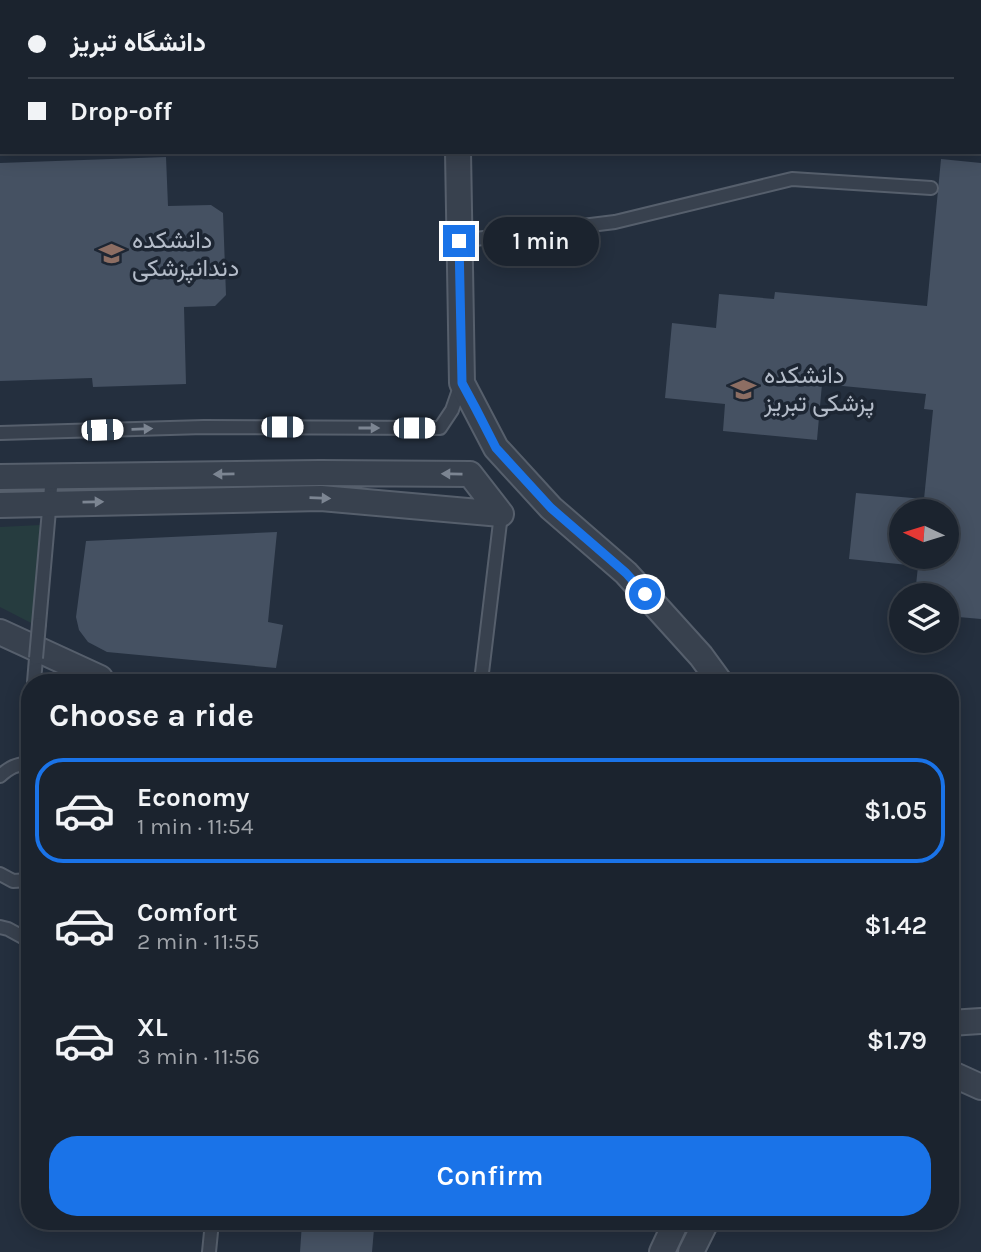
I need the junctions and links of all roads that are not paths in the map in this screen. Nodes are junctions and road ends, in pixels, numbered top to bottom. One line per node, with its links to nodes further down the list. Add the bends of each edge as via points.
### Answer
1 (458, 154): 3 (street)
2 (931, 188): 3 (lane, via 793,179 615,222)
3 (459, 241): 4 (street)
4 (462, 383): 5 (lane, one-way to 4, via 440,428); 12 (street, via 496,448 551,508 626,573)
5 (0, 432)
6 (51, 476): 7 (street); 8 (lane); 10 (street, one-way to 6, via 470,474)
7 (0, 477)
8 (49, 503): 9 (street); 10 (street, one-way to 10, via 321,498); 13 (lane, bridge)
9 (0, 505)
10 (501, 514): 15 (lane)
11 (0, 632): 14 (street)
12 (701, 656): 16 (street); 17 (street)
13 (35, 674)
14 (91, 674)
15 (482, 674)
16 (707, 674)
17 (714, 674)
18 (21, 766): 19 (lane)
19 (0, 776)
20 (0, 874): 21 (lane)
21 (21, 881)
22 (0, 927): 23 (lane)
23 (21, 936)
24 (981, 1021): 25 (street)
25 (959, 1022)
26 (959, 1077): 27 (street)
27 (981, 1087)
28 (211, 1230): 31 (lane)
29 (673, 1230): 32 (street)
30 (702, 1230): 33 (street)
31 (209, 1252)
32 (662, 1252)
33 (691, 1252)

